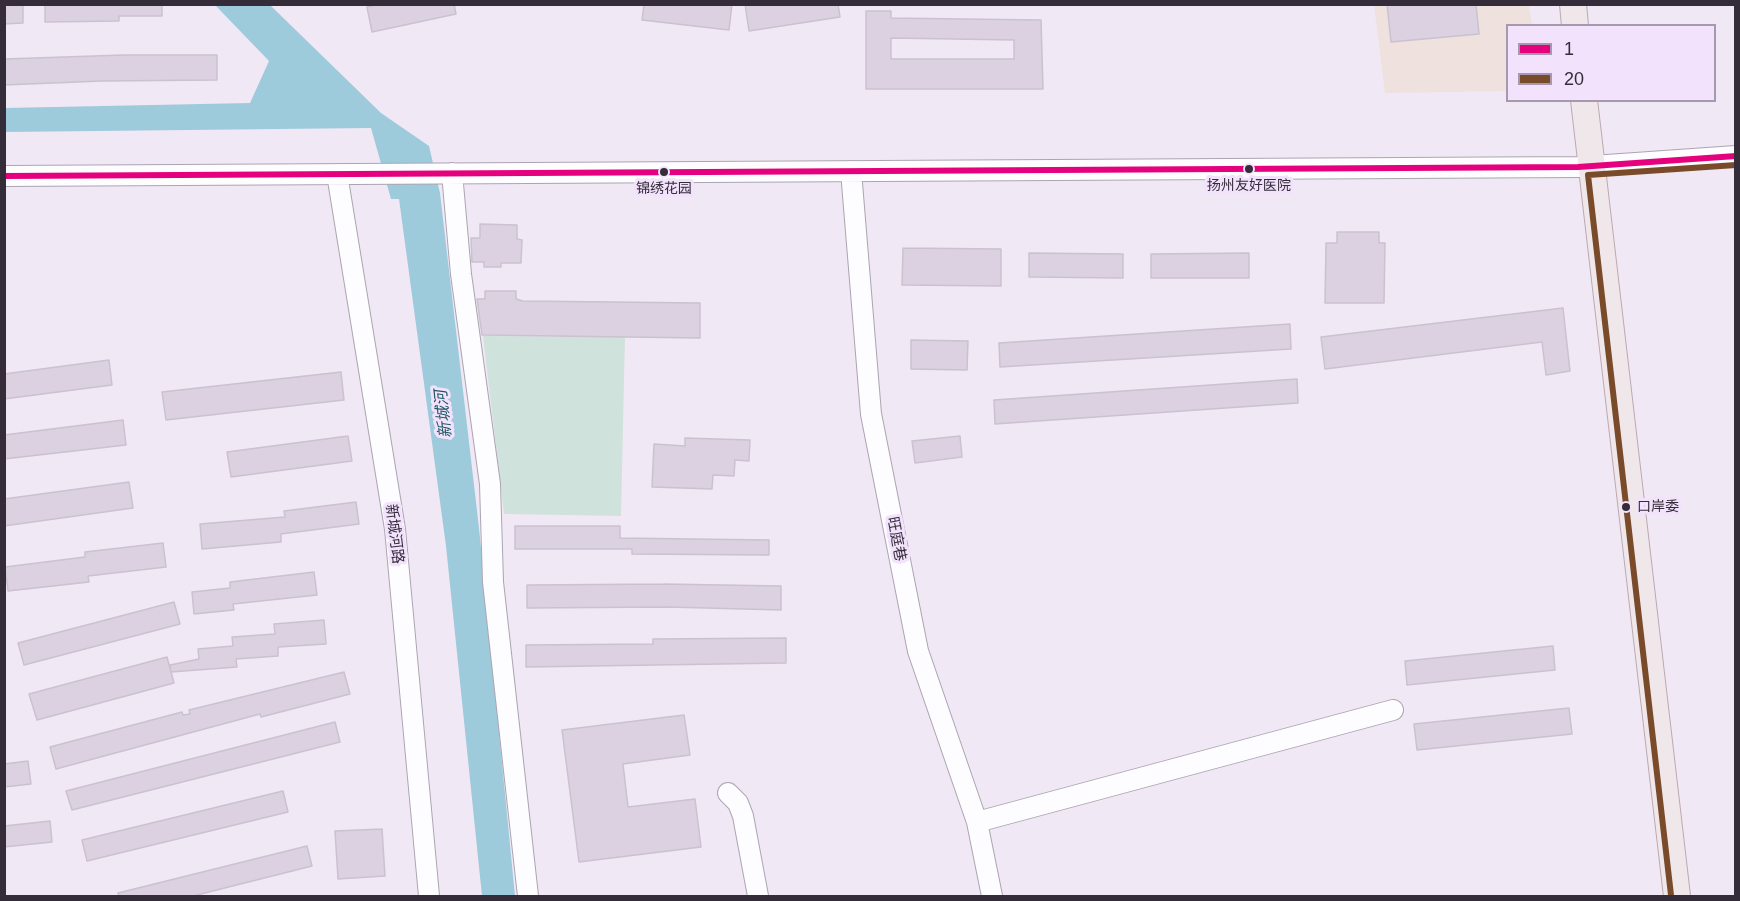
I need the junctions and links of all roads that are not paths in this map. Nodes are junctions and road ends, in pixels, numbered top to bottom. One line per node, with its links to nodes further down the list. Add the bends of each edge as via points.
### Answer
1 (1560, 4): 3 (main road)
2 (1573, 4): 4 (main road)
3 (1562, 24)
4 (1575, 24)
5 (1571, 102): 8 (main road)
6 (1584, 102): 8 (main road)
7 (1736, 156): 8 (street)
8 (1585, 166): 9 (street); 20 (main road); 21 (main road)
9 (851, 171): 10 (street); 15 (street, 旺庭巷, via 871,414 918,651)
10 (444, 173): 11 (street); 18 (street, via 489,484 493,582)
11 (337, 174): 12 (street); 17 (street, 新城河路, via 395,529)
12 (4, 176)
13 (1393, 710): 15 (street)
14 (728, 793): 16 (street, via 743,816)
15 (977, 822): 19 (street, 旺庭巷)
16 (756, 896)
17 (429, 897)
18 (528, 897)
19 (992, 897)
20 (1662, 897)
21 (1677, 897)

